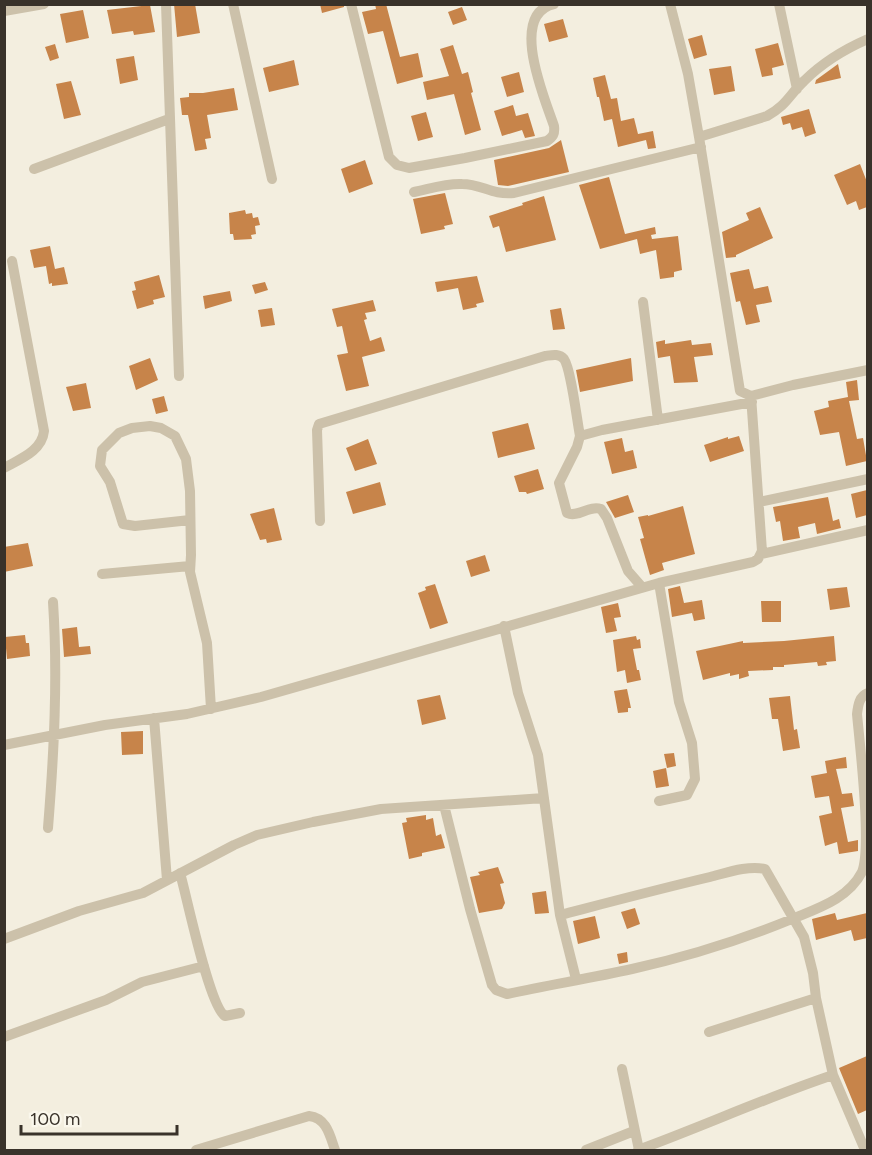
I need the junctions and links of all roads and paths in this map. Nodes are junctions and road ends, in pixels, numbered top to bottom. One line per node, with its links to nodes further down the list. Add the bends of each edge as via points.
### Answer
1 (44, 4): 8 (street)
2 (166, 4): 11 (street)
3 (233, 4): 14 (street)
4 (351, 4): 5 (street, via 389,157 397,165 409,168 551,138 554,126 532,41 537,14)
5 (554, 4)
6 (670, 4): 12 (street)
7 (779, 4): 10 (street)
8 (4, 11)
9 (867, 39): 10 (street, via 815,70)
10 (797, 89): 12 (street, via 784,106 767,116)
11 (170, 119): 13 (street); 19 (street)
12 (700, 142): 15 (street, via 514,193 493,193 460,183); 20 (street, via 739,385 742,393)
13 (34, 169)
14 (272, 178)
15 (414, 192)
16 (12, 261): 23 (street, via 44,431 37,448)
17 (643, 302): 21 (street)
18 (867, 370): 20 (street, via 793,385)
19 (179, 376)
20 (752, 399): 21 (street); 25 (street)
21 (658, 420): 22 (street)
22 (580, 436): 27 (street, via 567,366 553,354 324,421 317,430); 33 (street, via 559,483 567,513 601,508 628,571)
23 (4, 468)
24 (867, 479): 25 (street)
25 (759, 502): 29 (street)
26 (190, 520): 26 (street, via 123,524 110,482 100,466 107,443 125,430 150,426 175,436 186,459); 30 (street)
27 (320, 521)
28 (867, 530): 29 (street)
29 (761, 554): 32 (street, via 753,562)
30 (190, 566): 31 (street); 37 (street, via 207,643)
31 (102, 574)
32 (659, 583): 33 (street); 42 (street, via 679,702 696,770 687,795)
33 (642, 587): 35 (street)
34 (53, 602): 39 (street)
35 (504, 626): 37 (street); 41 (street, via 518,693 538,755)
36 (867, 693): 48 (street, via 857,714 867,858 862,872 845,892 832,902)
37 (211, 709): 38 (street)
38 (154, 718): 39 (street); 46 (street)
39 (55, 735): 40 (street); 44 (street)
40 (4, 746)
41 (544, 798): 43 (street); 47 (street)
42 (658, 801)
43 (444, 805): 45 (street, via 360,812 257,835); 51 (street, via 492,985 507,994)
44 (48, 828)
45 (180, 873): 46 (street); 50 (street)
46 (168, 880): 49 (street, via 142,893)
47 (560, 915): 48 (street, via 759,867 767,870); 51 (street)
48 (793, 918): 51 (street, via 659,962); 52 (street, via 804,938)
49 (4, 939)
50 (204, 966): 53 (street, via 221,1013); 55 (street, via 150,979 106,1000)
51 (576, 979)
52 (816, 998): 54 (street); 57 (street)
53 (240, 1013)
54 (709, 1032)
55 (4, 1037)
56 (622, 1069): 58 (street)
57 (833, 1075): 62 (street); 63 (street)
58 (634, 1131): 61 (street); 62 (street)
59 (196, 1150): 60 (street, via 309,1116 325,1124)
60 (335, 1150)
61 (586, 1150)
62 (639, 1150)
63 (865, 1150)

